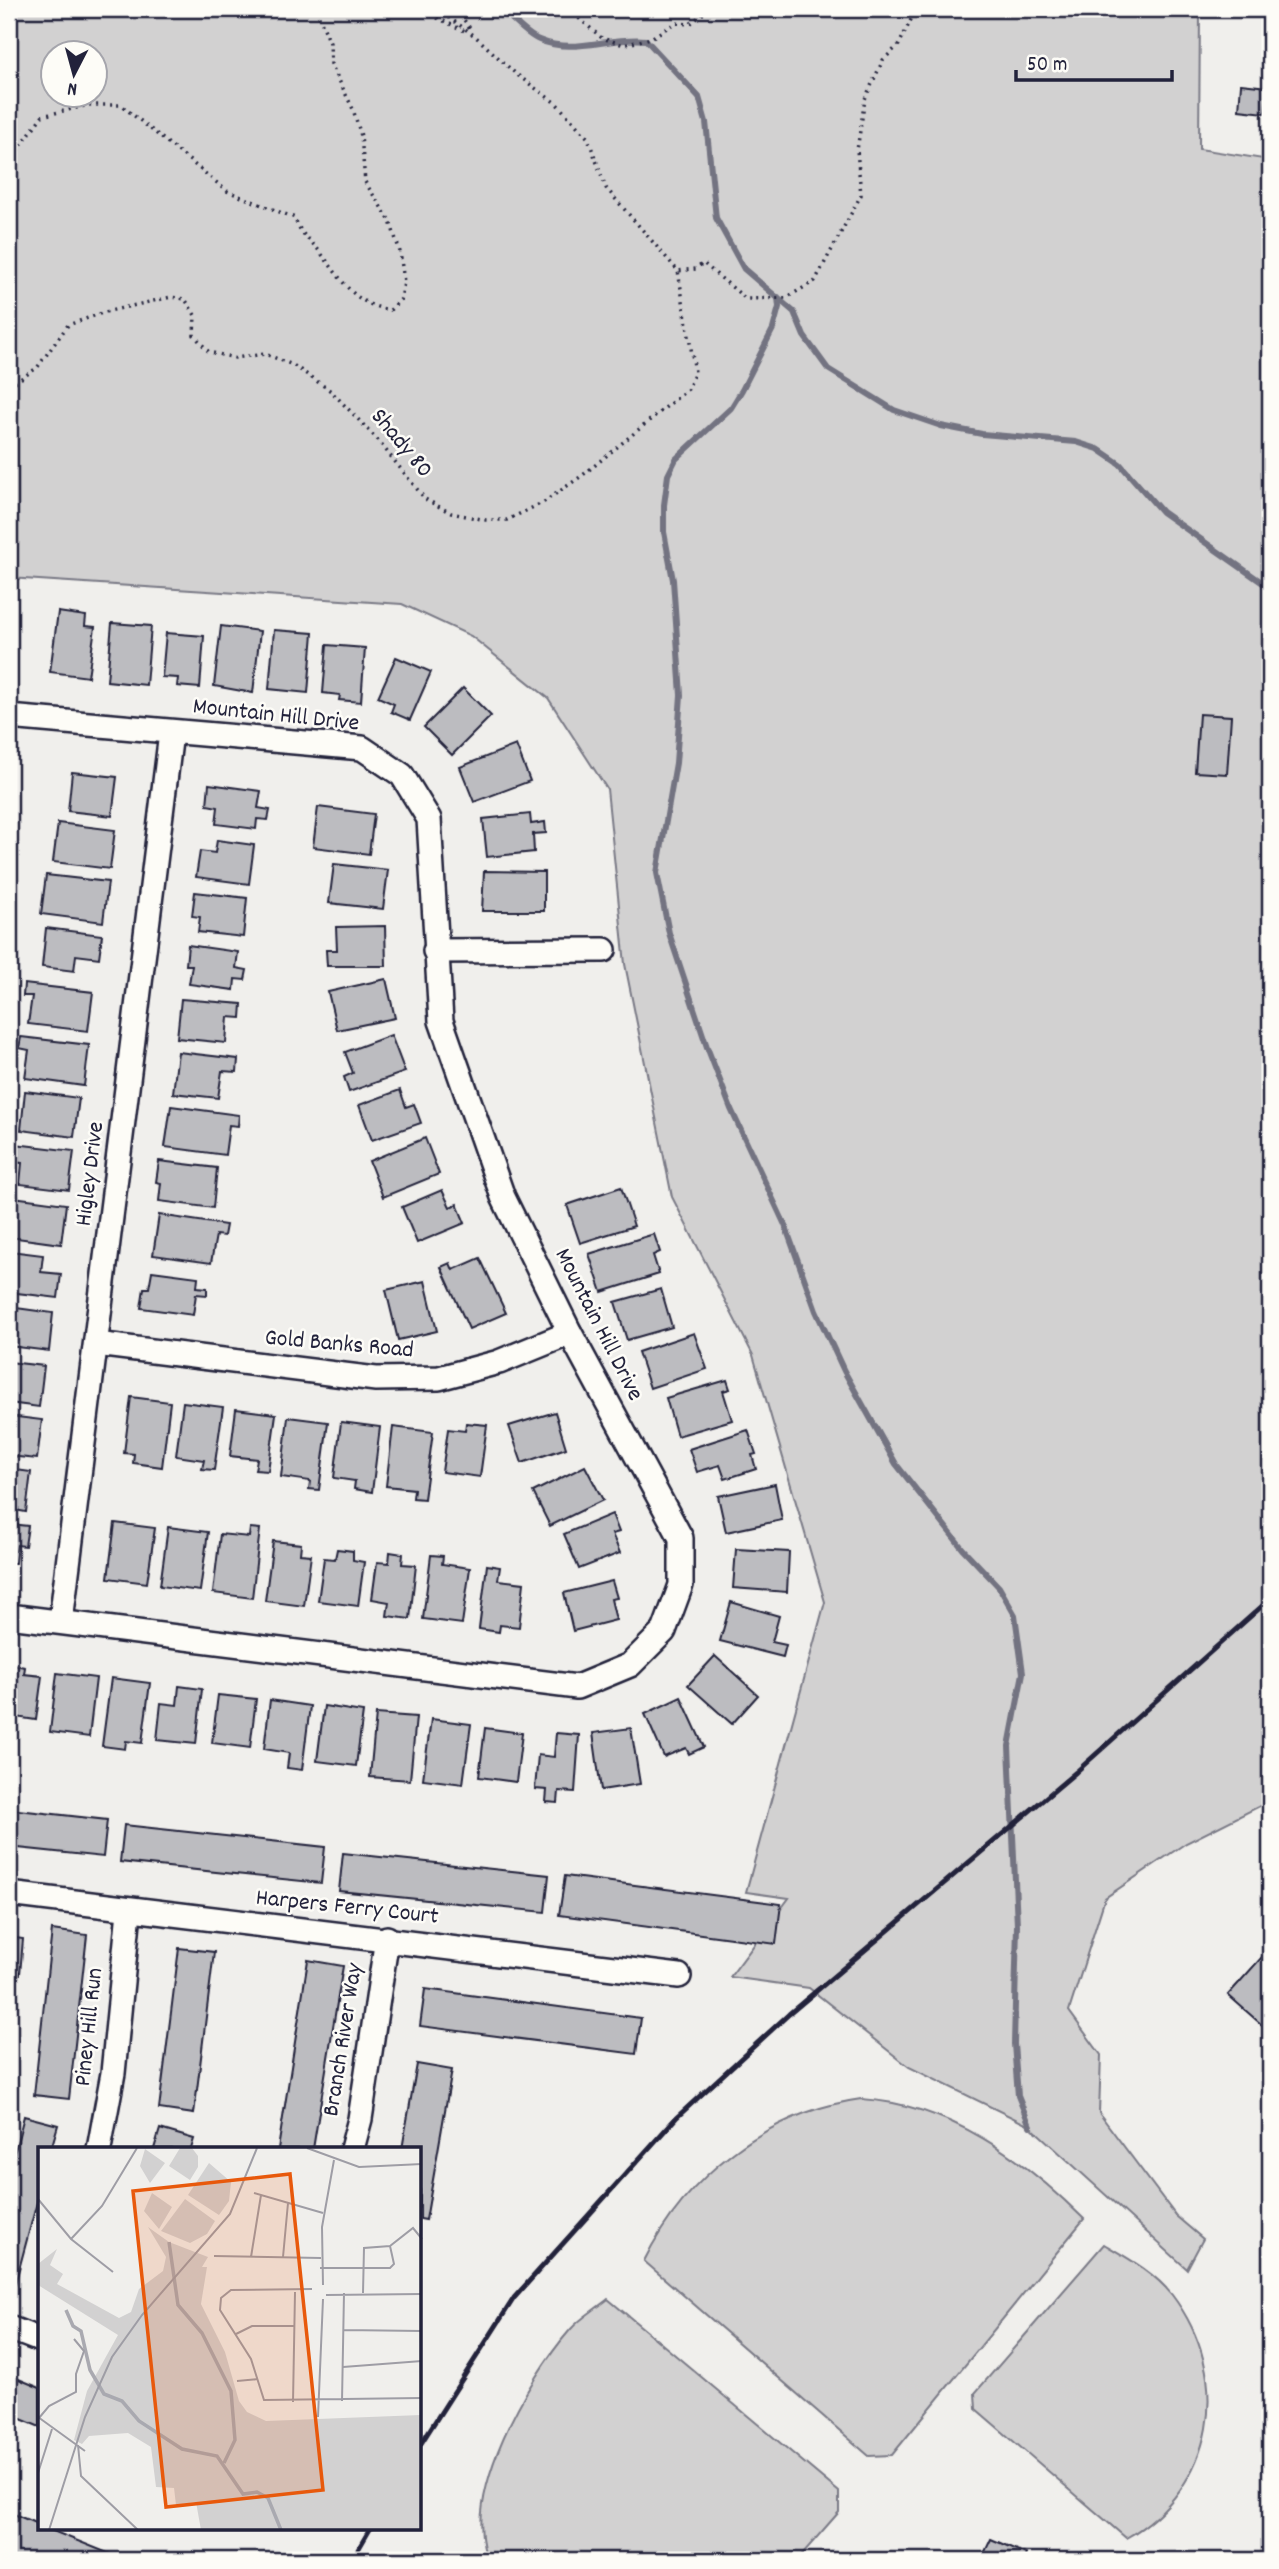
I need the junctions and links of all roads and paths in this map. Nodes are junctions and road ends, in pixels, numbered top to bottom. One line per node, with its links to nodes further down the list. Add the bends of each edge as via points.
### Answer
1 (316, 9): 9 (path, via 330,43 331,64 361,136 365,182 390,221 400,252 404,282 401,299 390,310 375,307 341,284 324,256 300,233 295,218 227,191 121,105 89,105 42,116)
2 (418, 9): 8 (path)
3 (437, 9): 8 (path)
4 (456, 9): 8 (path)
5 (568, 9): 6 (path, via 602,38 624,46 651,38 675,23 690,24)
6 (709, 9)
7 (916, 9): 10 (path, via 899,45 883,60 865,99 857,150 861,195 815,281 786,298 759,300 746,299 703,262 696,270)
8 (475, 36): 10 (path, via 557,104 588,138 606,188)
9 (9, 162)
10 (678, 271): 11 (path, Shady 80, via 695,372 688,389 583,475 507,520 451,513 425,499 331,391 293,365 265,354 235,358 209,352 194,335 195,315 186,299 171,297 68,325 37,368)
11 (9, 386)
12 (9, 717): 13 (street, Mountain Hill Drive)
13 (171, 733): 15 (street, Mountain Hill Drive, via 362,748 402,775 429,819); 17 (street, Higley Drive)
14 (604, 950): 15 (street)
15 (435, 951): 16 (street, Mountain Hill Drive, via 441,1021 472,1116 503,1197)
16 (570, 1333): 17 (street, Gold Banks Road, via 499,1362 439,1378 376,1379); 19 (street, Mountain Hill Drive, via 681,1538 681,1585 664,1630 630,1665 577,1687)
17 (96, 1344): 19 (street, Higley Drive)
18 (9, 1616): 19 (street, Mountain Hill Drive)
19 (61, 1621)
20 (9, 1894): 21 (street, Harpers Ferry Court)
21 (128, 1910): 22 (street, Harpers Ferry Court); 24 (street, Piney Hill Run, via 113,2073)
22 (387, 1938): 23 (street, Harpers Ferry Court); 25 (street, Branch River Way)
23 (678, 1976)
24 (99, 2147)
25 (352, 2147)
26 (9, 2328): 27 (street)
27 (38, 2339)

